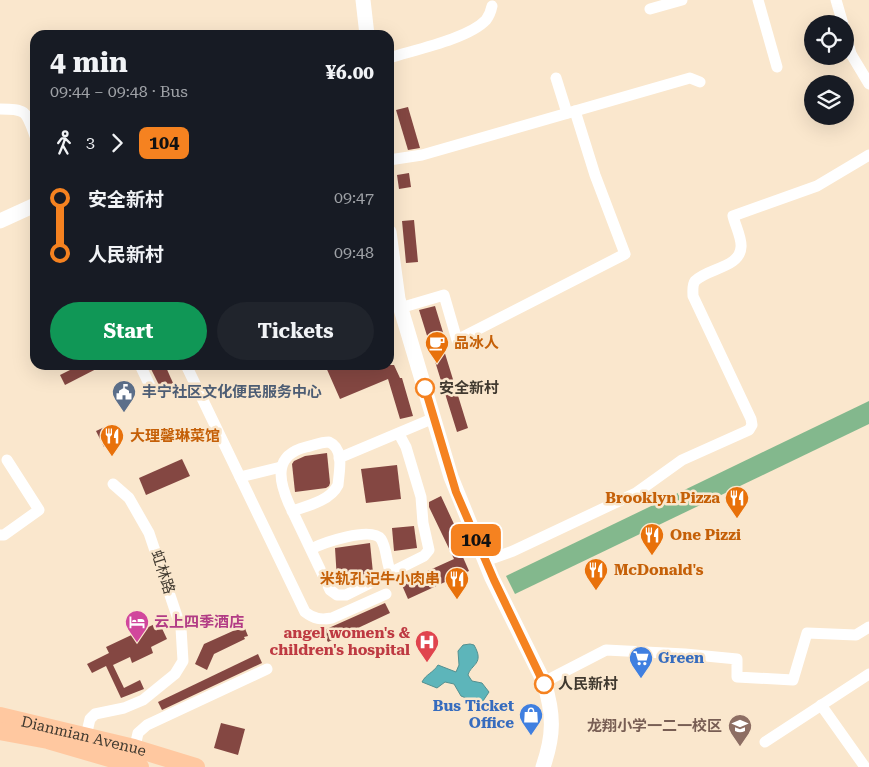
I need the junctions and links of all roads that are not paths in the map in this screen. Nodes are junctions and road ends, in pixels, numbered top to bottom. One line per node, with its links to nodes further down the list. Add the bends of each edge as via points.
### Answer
1 (363, 0): 8 (street)
2 (682, 0): 6 (street)
3 (758, 0): 11 (street)
4 (836, 0): 7 (street)
5 (492, 6): 9 (street, via 486,20 477,26 448,40)
6 (650, 9)
7 (840, 15)
8 (366, 30)
9 (394, 56)
10 (854, 62): 14 (street)
11 (777, 68)
12 (556, 78): 16 (street)
13 (700, 82): 16 (street, via 690,78)
14 (869, 84)
15 (0, 109): 17 (street, via 20,109 27,114)
16 (571, 112): 19 (street, via 422,155); 23 (street, via 625,254 456,340 444,296)
17 (30, 122)
18 (869, 155): 37 (street, via 817,186 733,216 741,246 739,254 731,262 696,280 693,296 751,419 750,430 682,460 636,493)
19 (394, 159)
20 (30, 208): 21 (street)
21 (0, 221)
22 (394, 277): 23 (street)
23 (400, 308): 27 (street)
24 (142, 370): 26 (street)
25 (188, 370): 32 (street)
26 (152, 390)
27 (434, 418): 28 (street); 37 (street, via 451,477)
28 (399, 434): 29 (street); 38 (street, via 421,496 429,550 424,556)
29 (339, 458): 31 (street, via 334,444 324,442 292,451); 34 (street, via 336,490 319,501)
30 (7, 460): 35 (street, via 40,510)
31 (281, 467): 32 (street); 34 (street)
32 (240, 477): 39 (street, via 305,612 312,618 332,618)
33 (113, 484): 47 (street, 虹林路, via 128,498 150,533 181,628 183,661 175,674 143,700 95,714 90,719)
34 (292, 511): 36 (street)
35 (0, 535)
36 (310, 549): 38 (street, via 335,539 374,535 382,540); 38 (street, via 330,590 341,596)
37 (485, 561): 43 (street)
38 (391, 572)
39 (386, 594)
40 (869, 627): 43 (street, via 856,635 807,633 793,680 737,678 737,659 606,650)
41 (267, 668): 49 (street, via 147,725 138,733)
42 (869, 674): 44 (street)
43 (544, 682): 53 (street, via 553,719)
44 (821, 705): 48 (street); 54 (street)
45 (0, 716): 47 (main road, Dianmian Avenue)
46 (0, 731): 50 (main road, Dianmian Avenue, via 48,740)
47 (88, 737): 49 (main road, Dianmian Avenue)
48 (765, 742)
49 (135, 745): 50 (street); 51 (main road, Dianmian Avenue)
50 (110, 763): 52 (main road, Dianmian Avenue)
51 (189, 766)
52 (140, 767)
53 (543, 767)
54 (865, 767)

